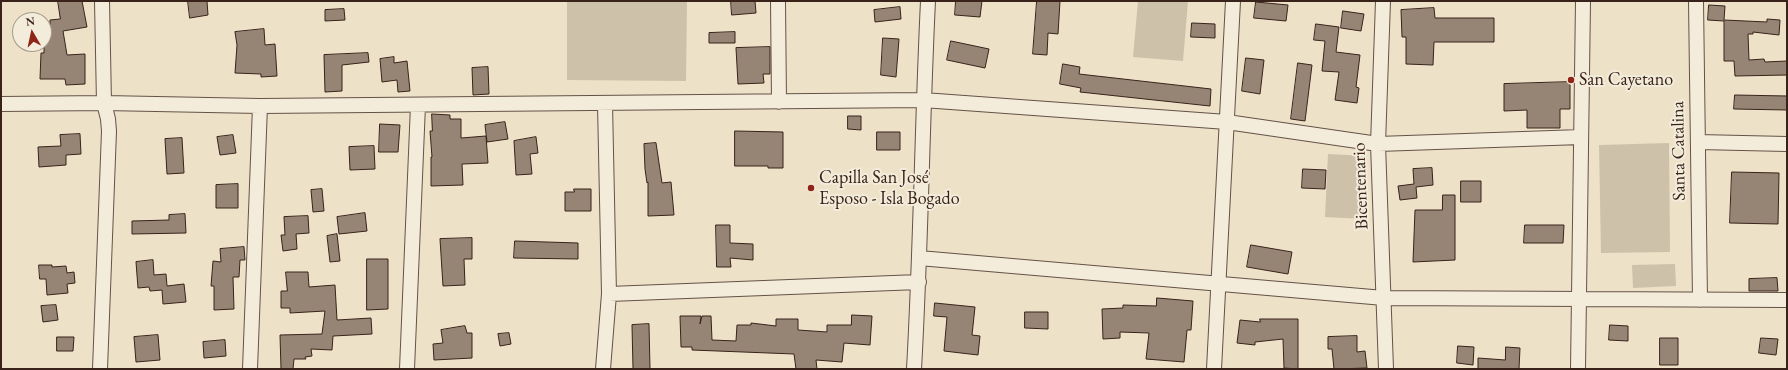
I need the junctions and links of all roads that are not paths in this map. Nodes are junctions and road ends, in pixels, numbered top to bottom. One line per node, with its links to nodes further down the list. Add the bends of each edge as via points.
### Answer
1 (102, 1): 10 (street)
2 (778, 1): 9 (street)
3 (928, 1): 8 (street)
4 (1233, 1): 15 (street)
5 (1383, 1): 18 (street, Bicentenario)
6 (1583, 1): 16 (street)
7 (1696, 1): 17 (street, Santa Catalina)
8 (923, 100): 9 (street); 15 (street); 20 (street)
9 (779, 102): 12 (street)
10 (104, 103): 11 (street); 14 (street); 28 (street, via 109,131)
11 (1, 104)
12 (604, 104): 13 (street); 23 (street)
13 (418, 105): 14 (street); 30 (street)
14 (260, 106): 29 (street)
15 (1227, 122): 18 (street); 22 (street)
16 (1581, 137): 18 (street); 25 (street)
17 (1698, 142): 19 (street); 26 (street, Santa Catalina)
18 (1378, 144): 24 (street, Bicentenario)
19 (1787, 144)
20 (919, 258): 21 (street); 22 (street)
21 (919, 282): 23 (street); 32 (street)
22 (1220, 284): 24 (street); 33 (street)
23 (609, 294): 31 (street)
24 (1384, 298): 25 (street); 34 (street, Bicentenario)
25 (1579, 300): 26 (street); 35 (street)
26 (1700, 300): 27 (street)
27 (1787, 300)
28 (100, 369)
29 (250, 369)
30 (407, 369)
31 (603, 369)
32 (914, 369)
33 (1214, 369)
34 (1386, 369)
35 (1578, 369)

